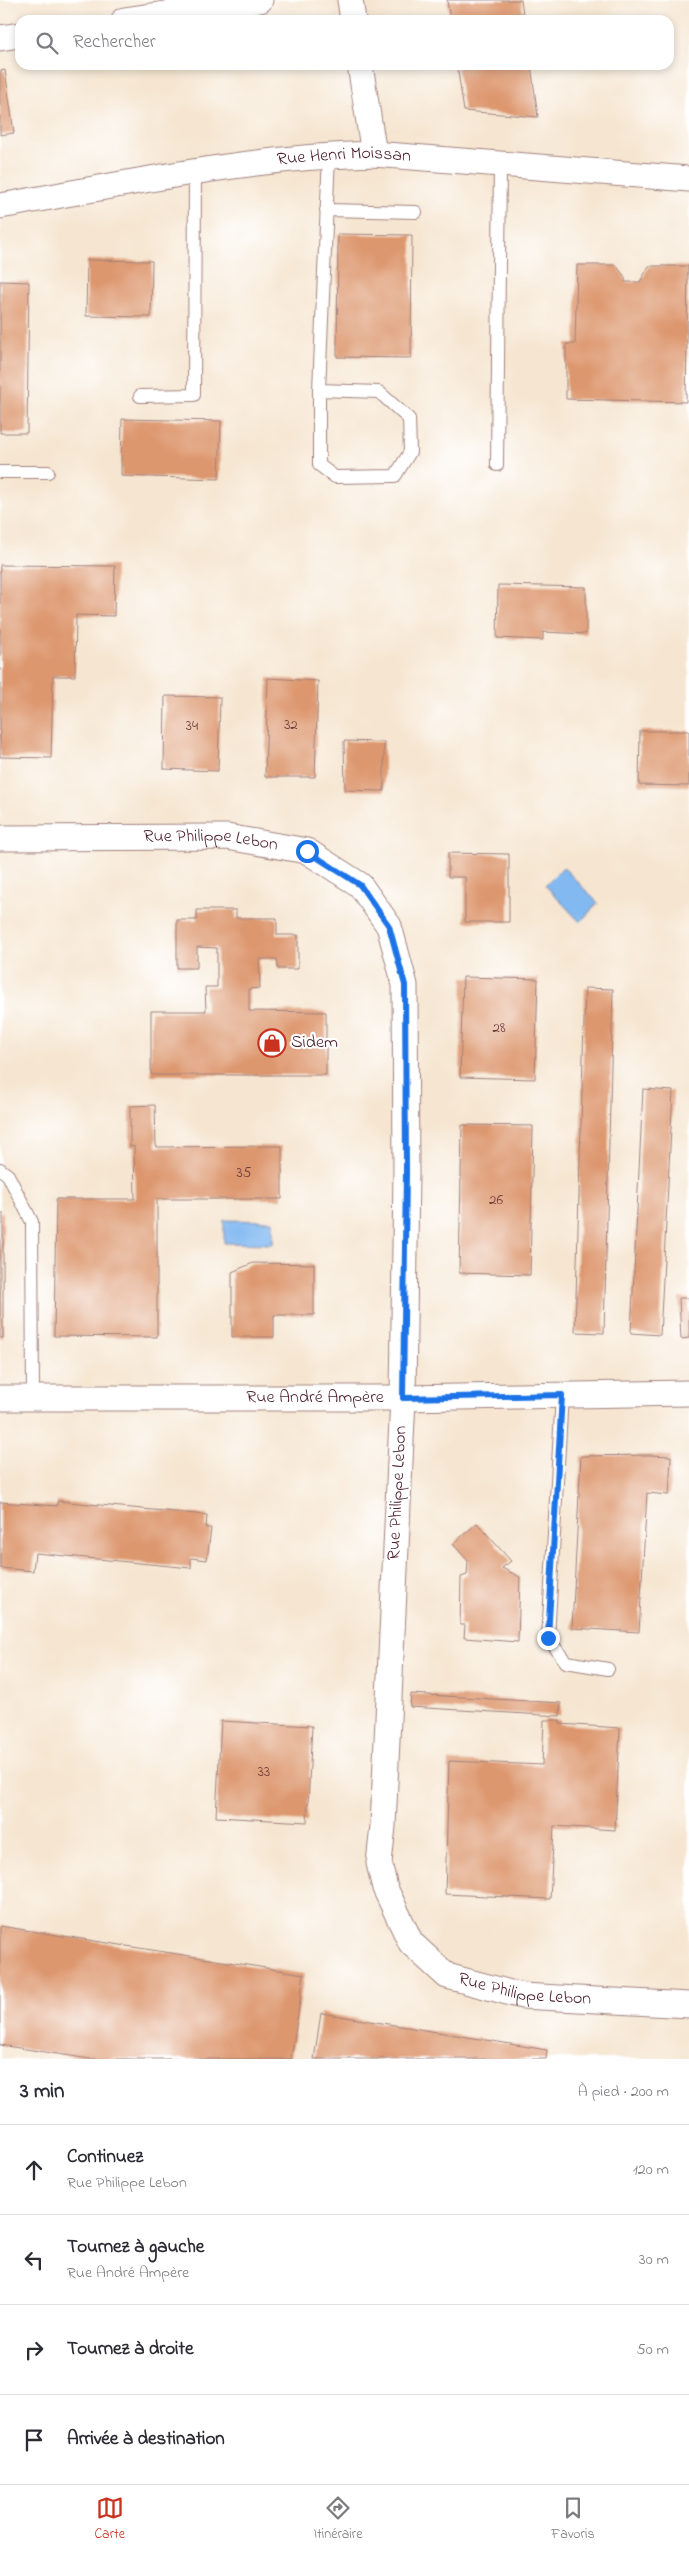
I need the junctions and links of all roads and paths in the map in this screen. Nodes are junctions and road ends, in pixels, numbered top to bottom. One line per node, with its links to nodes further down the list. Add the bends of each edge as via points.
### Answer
1 (260, 0): 3 (street)
2 (350, 0): 4 (street)
3 (158, 15)
4 (352, 15)
5 (15, 36): 6 (street)
6 (0, 38)
7 (361, 70): 8 (street)
8 (374, 154): 9 (street, Rue Henri Moissan); 10 (street, Rue Henri Moissan)
9 (329, 155): 11 (street, Rue Henri Moissan); 14 (lane)
10 (500, 164): 12 (street, Rue Henri Moissan); 18 (lane)
11 (195, 172): 13 (street, Rue Henri Moissan); 17 (lane, via 194,395)
12 (689, 179)
13 (0, 206)
14 (326, 210): 15 (lane); 16 (lane)
15 (416, 212)
16 (319, 390): 16 (lane, via 319,465 335,477 395,476 410,452 409,419 379,392)
17 (140, 396)
18 (497, 465)
19 (0, 472): 20 (lane)
20 (48, 472)
21 (0, 838): 27 (street, Rue Philippe Lebon, via 227,837 307,851 360,885 366,893 389,926 405,985)
22 (0, 1169): 26 (lane, via 8,1175 32,1222)
23 (689, 1393): 24 (street, Rue André Ampère)
24 (562, 1395): 27 (street, Rue André Ampère); 28 (lane, via 548,1638 566,1662)
25 (0, 1398): 26 (street, Rue André Ampère)
26 (33, 1398): 27 (street, Rue André Ampère)
27 (403, 1398): 29 (street, Rue Philippe Lebon, via 384,1816 379,1863 385,1888 411,1943 447,1976 522,1996)
28 (608, 1669)
29 (689, 2005)

